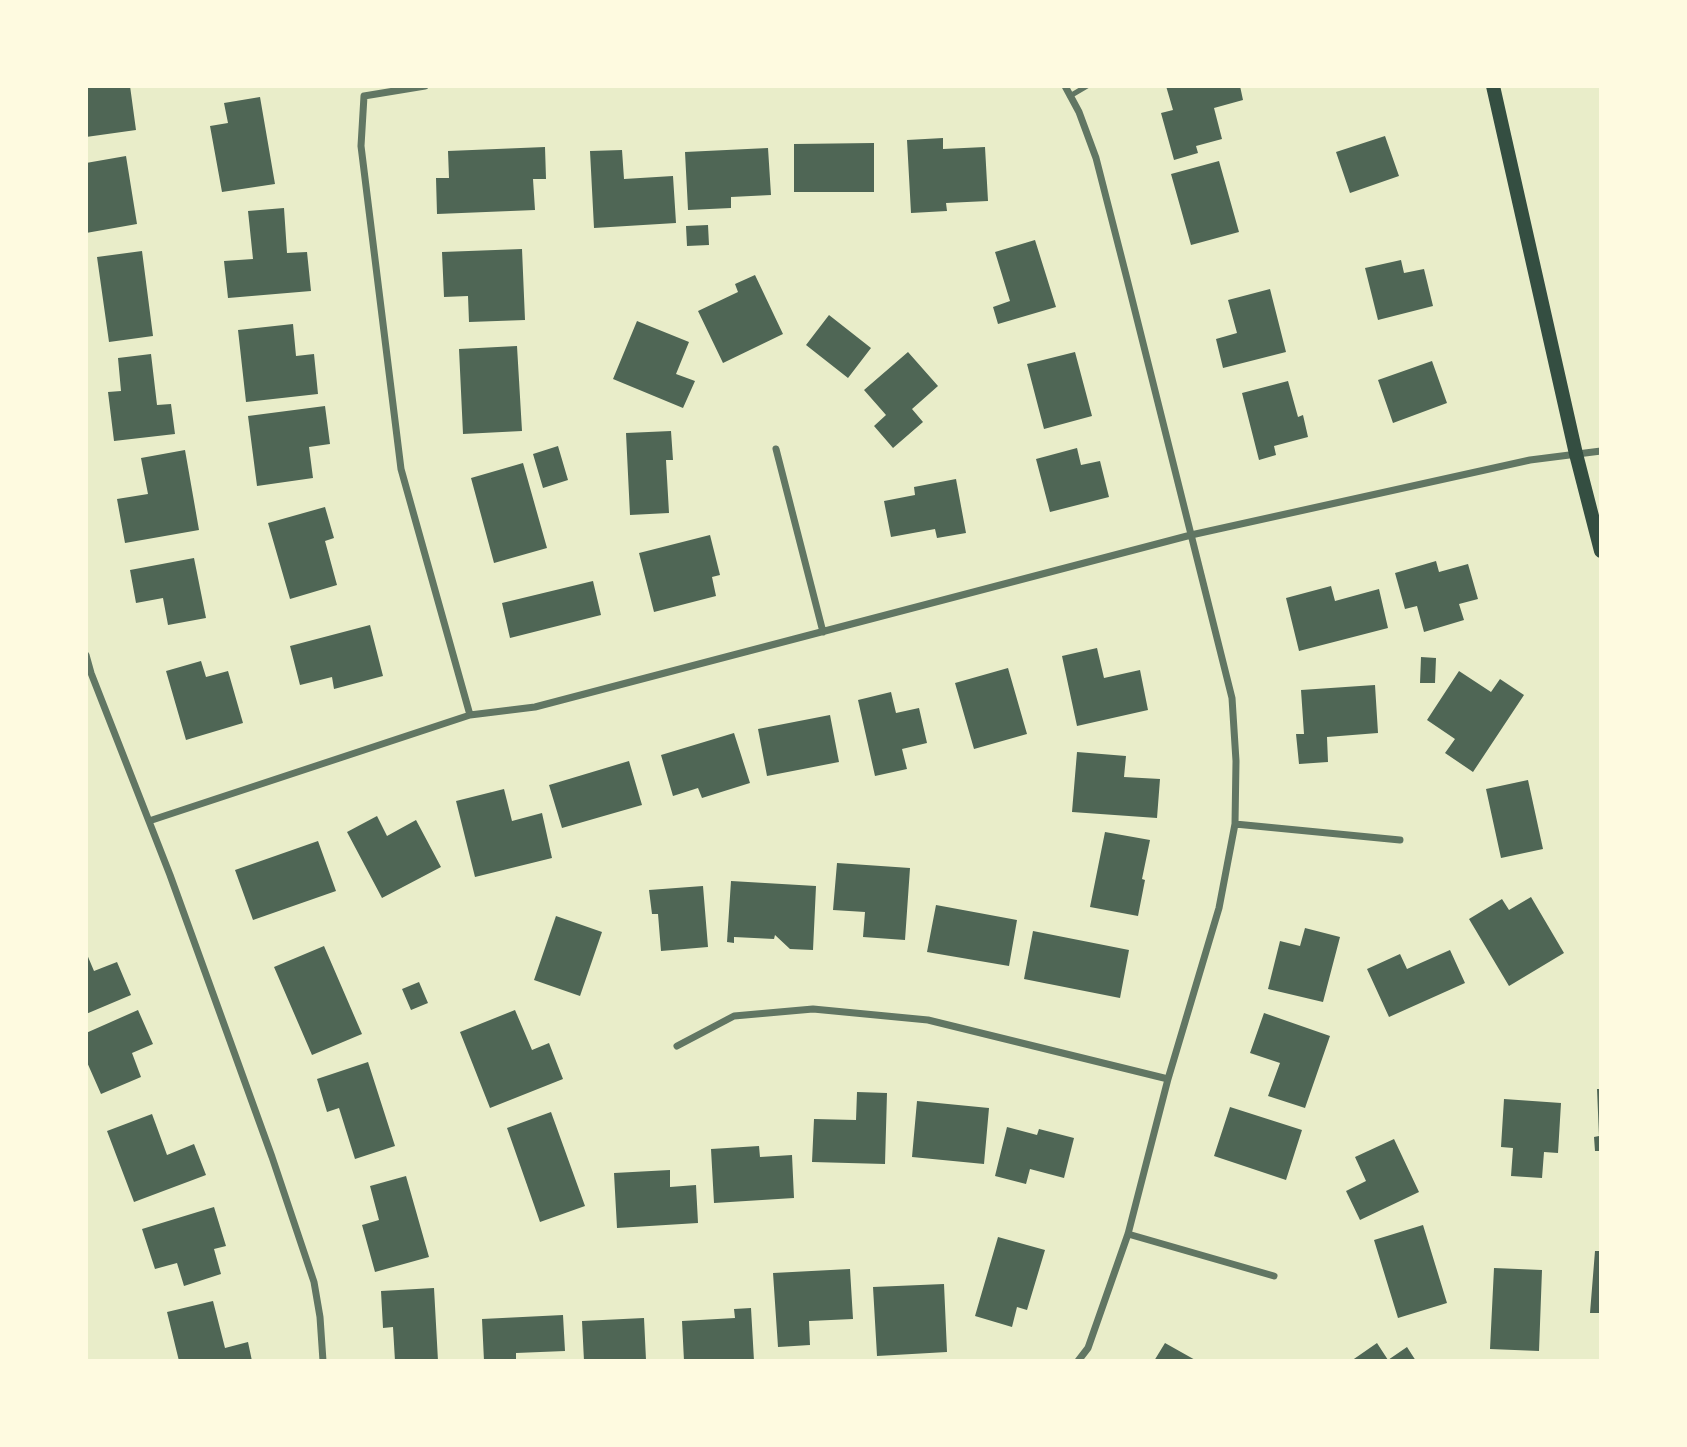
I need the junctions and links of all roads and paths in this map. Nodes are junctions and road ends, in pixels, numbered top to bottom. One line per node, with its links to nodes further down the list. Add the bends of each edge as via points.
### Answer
1 (425, 86): 13 (street, via 364,96 361,146 401,469)
2 (1065, 86): 5 (street)
3 (1087, 86): 5 (lane)
4 (1493, 86): 8 (main road)
5 (1070, 96): 9 (street, via 1096,158)
6 (776, 449): 11 (street)
7 (1601, 451): 8 (street)
8 (1576, 454): 9 (street, via 1530,460); 10 (main road)
9 (1191, 535): 11 (street); 15 (street, via 1232,698)
10 (1601, 551)
11 (823, 632): 13 (street, via 535,707)
12 (86, 655): 14 (street)
13 (470, 715): 14 (street)
14 (149, 821): 21 (street, via 314,1282)
15 (1235, 824): 16 (street); 18 (street, via 1219,908)
16 (1401, 840)
17 (677, 1046): 18 (street, via 734,1016 813,1009 928,1020)
18 (1168, 1079): 19 (street)
19 (1128, 1234): 20 (street); 22 (street, via 1088,1348)
20 (1274, 1276)
21 (323, 1361)
22 (1078, 1361)

